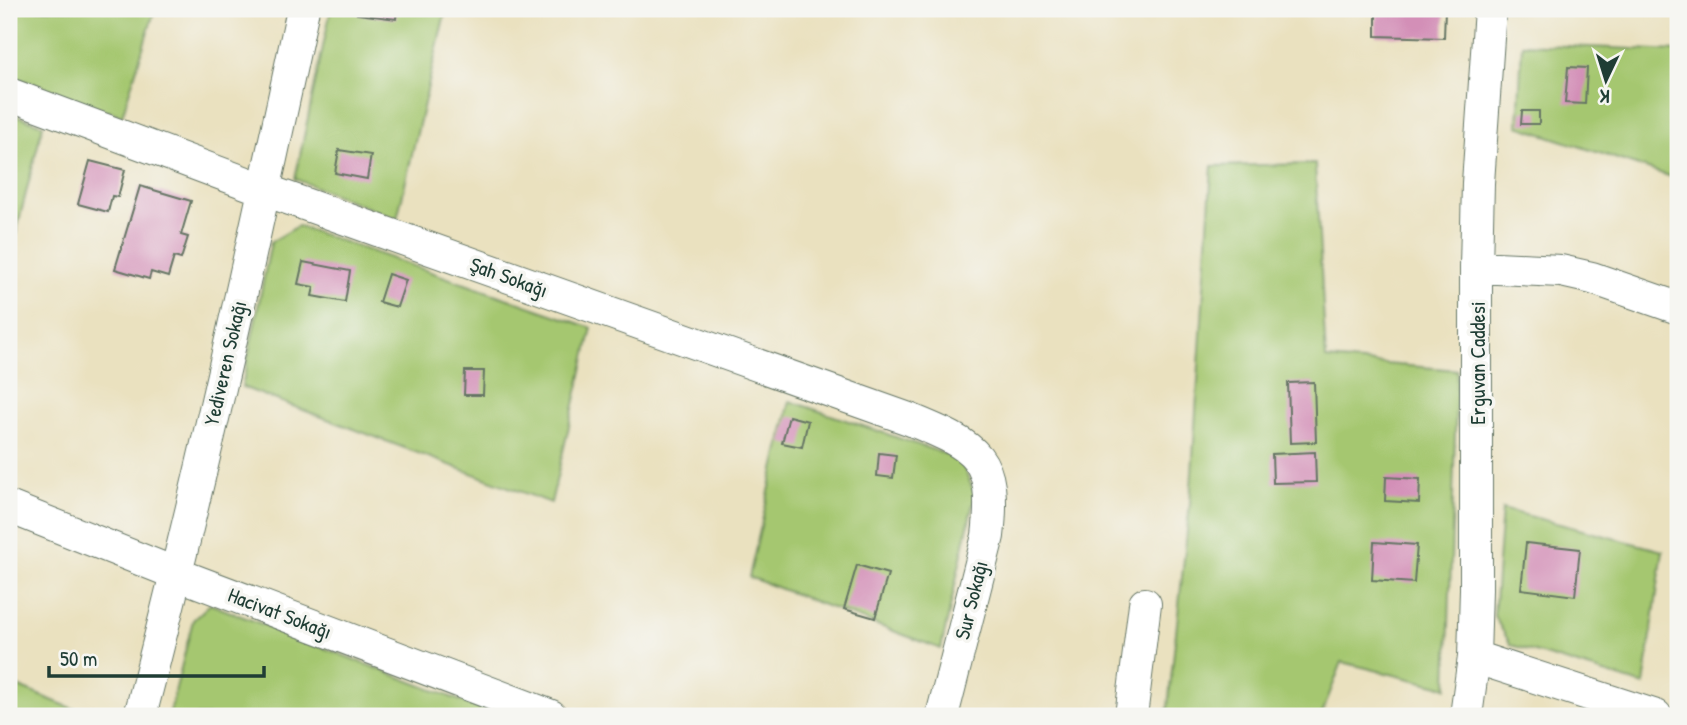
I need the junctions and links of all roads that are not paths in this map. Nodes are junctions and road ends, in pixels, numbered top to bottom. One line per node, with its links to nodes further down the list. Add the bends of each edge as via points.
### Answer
1 (303, 9): 4 (street, Yediveren Sokağı)
2 (1490, 9): 5 (street, Erguvan Caddesi)
3 (9, 94): 4 (street, Şah Sokağı)
4 (265, 190): 7 (street, Şah Sokağı, via 931,428 967,446 982,463); 9 (street, Yediveren Sokağı)
5 (1476, 267): 6 (street, via 1561,271); 11 (street, Erguvan Caddesi)
6 (1678, 308)
7 (989, 482): 14 (street, Sur Sokağı, via 988,536)
8 (9, 507): 9 (street, Hacivat Sokağı)
9 (177, 574): 12 (street, Yediveren Sokağı); 13 (street, Hacivat Sokağı)
10 (1145, 604): 15 (street)
11 (1474, 657): 16 (street, Erguvan Caddesi); 17 (street)
12 (140, 716)
13 (551, 716)
14 (942, 716)
15 (1131, 716)
16 (1466, 716)
17 (1656, 716)

